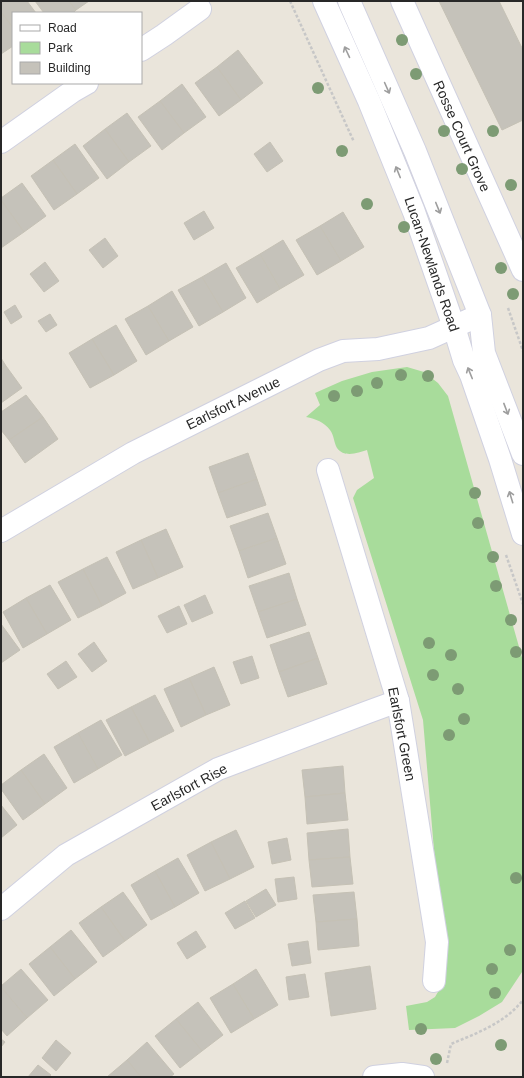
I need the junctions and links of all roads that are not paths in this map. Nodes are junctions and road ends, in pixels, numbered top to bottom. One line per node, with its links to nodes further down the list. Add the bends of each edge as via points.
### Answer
1 (324, 1): 11 (street, Lucan-Newlands Road, one-way to 1, via 411,205 370,101)
2 (349, 1): 10 (street, Lucan-Newlands Road, one-way to 10, via 415,151)
3 (402, 1): 8 (street, Rosse Court Grove)
4 (200, 9): 5 (street)
5 (142, 49)
6 (85, 84): 7 (street)
7 (1, 142)
8 (516, 235): 9 (street, Rosse Court Grove)
9 (523, 270)
10 (480, 316): 11 (street, Earlsfort Avenue); 12 (street, Lucan-Newlands Road, one-way to 12, via 484,353)
11 (454, 327): 14 (street, Earlsfort Avenue, via 429,338 378,349 344,351 319,360 133,453); 15 (street, Lucan-Newlands Road, one-way to 11)
12 (523, 454)
13 (328, 470): 16 (street, Earlsfort Green)
14 (1, 530)
15 (523, 534)
16 (398, 701): 17 (street, Earlsfort Rise, via 218,769 66,855); 18 (street, Earlsfort Green, via 437,942)
17 (1, 909)
18 (434, 981)
19 (374, 1077): 20 (street, via 402,1074)
20 (423, 1077)

